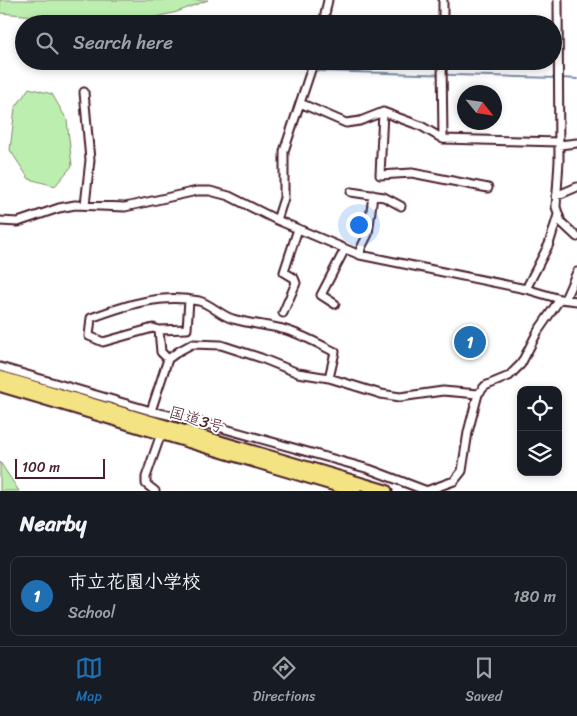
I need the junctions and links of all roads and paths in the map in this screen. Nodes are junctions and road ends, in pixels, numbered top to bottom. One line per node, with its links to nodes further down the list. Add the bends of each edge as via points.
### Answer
1 (328, 0): 4 (street)
2 (443, 0): 5 (street)
3 (558, 0): 6 (street)
4 (325, 15)
5 (443, 15)
6 (557, 15)
7 (311, 70): 11 (street)
8 (442, 70): 13 (street)
9 (557, 70): 15 (street)
10 (84, 92): 21 (street, via 90,160)
11 (300, 103): 12 (street, via 346,123); 24 (street, via 284,151 284,198)
12 (383, 112): 13 (street, via 421,126); 17 (street, via 380,176 412,173)
13 (443, 140): 15 (street)
14 (577, 143): 15 (street)
15 (559, 144): 20 (street)
16 (577, 187): 20 (street)
17 (488, 188)
18 (352, 192): 19 (street)
19 (374, 195): 22 (street); 29 (street, via 368,234)
20 (556, 196): 23 (street)
21 (85, 204): 24 (street, via 125,207 210,191 229,196); 25 (street, via 59,208 18,222)
22 (401, 206)
23 (558, 215): 27 (street); 31 (street, via 549,244)
24 (277, 220): 26 (street)
25 (0, 221)
26 (298, 229): 28 (street); 36 (street, via 284,272 296,283)
27 (577, 236)
28 (345, 250): 29 (street); 35 (street, via 321,295)
29 (360, 255): 31 (street)
30 (577, 272): 32 (street)
31 (526, 289): 32 (street)
32 (563, 299): 34 (street); 43 (street, via 538,331 520,364 509,376 485,386)
33 (189, 300): 37 (street, via 187,329); 37 (street, via 144,301 91,318 89,336 104,342 153,328); 41 (street, via 201,302 231,319 285,330 335,352)
34 (577, 301)
35 (334, 304)
36 (283, 313)
37 (159, 330): 38 (street, via 161,352)
38 (168, 360): 41 (street, via 192,344 220,345 298,373); 44 (street)
39 (0, 367): 44 (street)
40 (0, 377): 45 (highway, 国道3号)
41 (329, 378): 43 (street, via 400,397 443,391)
42 (0, 385): 45 (highway, 国道3号)
43 (478, 394): 49 (street, via 462,471 454,481)
44 (151, 411): 45 (street)
45 (163, 425): 46 (street, via 146,477 146,484); 47 (highway, 国道3号); 48 (highway, 国道3号); 49 (street, via 211,425 369,469)
46 (155, 491)
47 (355, 491)
48 (386, 491)
49 (426, 491)

